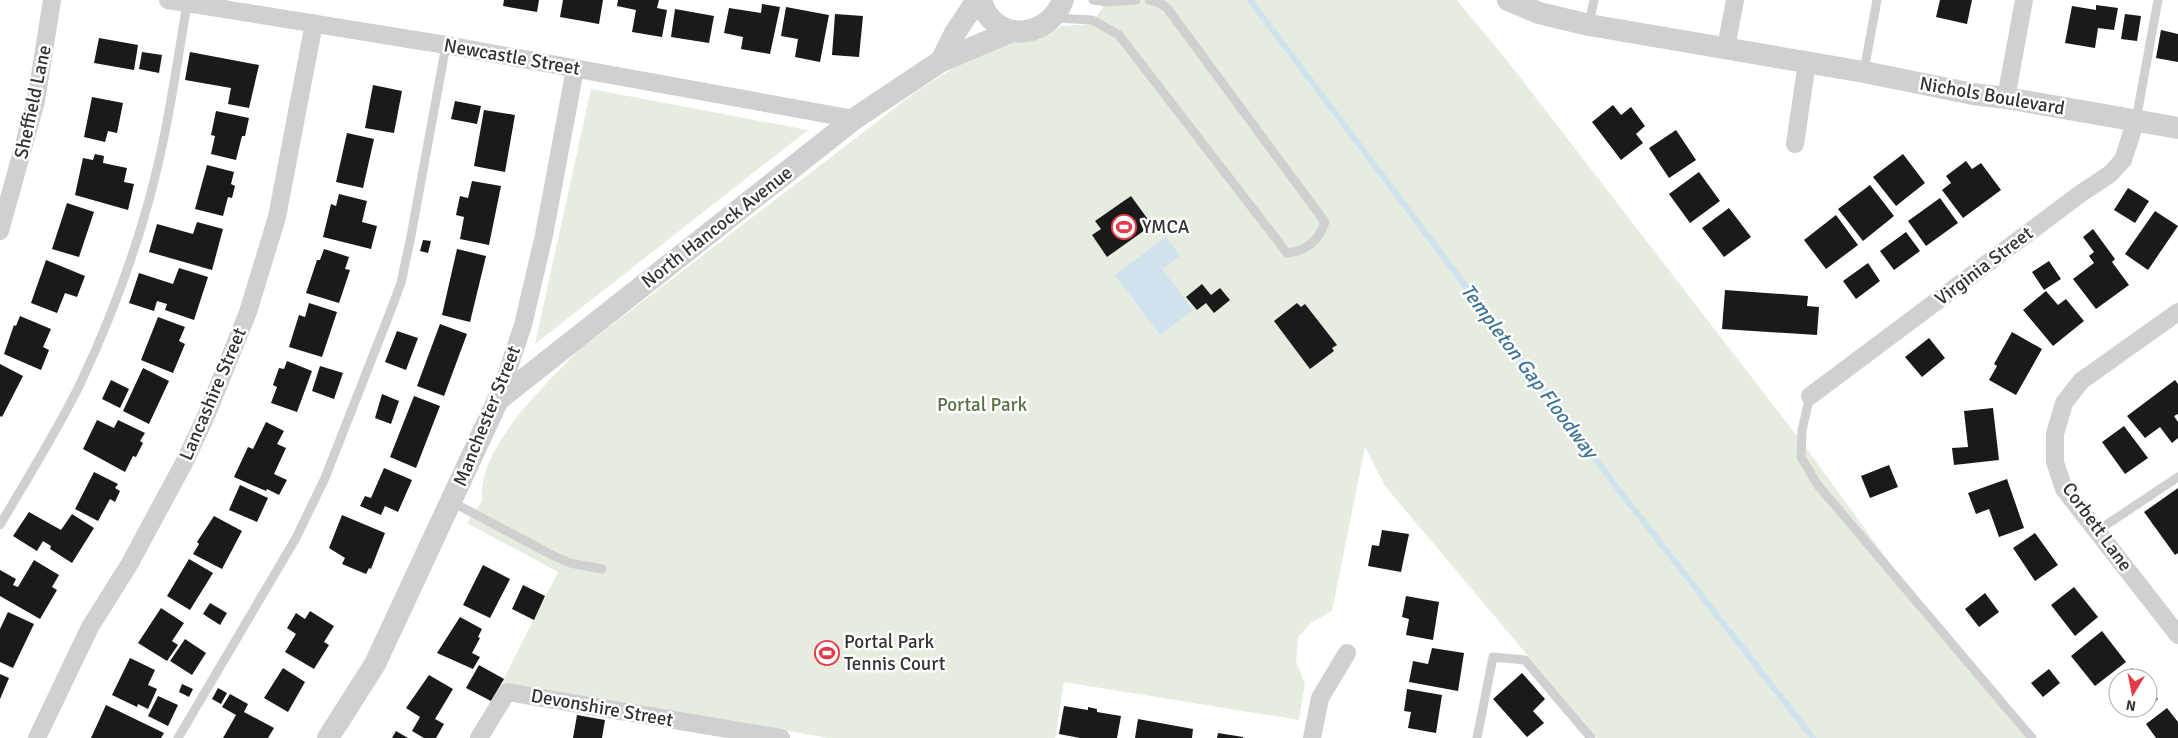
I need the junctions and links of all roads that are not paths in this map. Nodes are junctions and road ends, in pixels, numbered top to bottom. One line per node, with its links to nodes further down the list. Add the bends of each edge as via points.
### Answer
1 (52, 0): 30 (street, Sheffield Lane, via 36,101)
2 (168, 0): 14 (street, Newcastle Street)
3 (977, 0): 21 (street, North Hancock Avenue)
4 (981, 0): 18 (street, via 990,18)
5 (1093, 0): 6 (lane)
6 (1136, 0)
7 (1149, 0): 15 (lane, via 1167,8 1325,222 1322,232 1301,252 1286,253 1119,35 1092,20)
8 (1508, 0): 17 (street, Nichols Boulevard, via 1539,13)
9 (1594, 0): 17 (lane)
10 (1734, 0): 20 (street)
11 (1877, 0): 24 (lane)
12 (2024, 0): 25 (street)
13 (2158, 0): 27 (lane)
14 (187, 4): 16 (street, Newcastle Street); 36 (lane, via 150,198 130,263 81,381)
15 (1058, 9): 18 (street, North Hancock Avenue, via 1039,29)
16 (314, 23): 19 (street, Newcastle Street); 41 (street, Lancashire Street, via 277,217 248,312 185,461 90,627)
17 (1589, 25): 20 (street, Nichols Boulevard)
18 (1012, 31): 21 (street, North Hancock Avenue)
19 (446, 45): 23 (street, Newcastle Street); 42 (lane, via 411,236 401,283 389,315 325,478 296,538)
20 (1726, 48): 22 (street, Nichols Boulevard)
21 (941, 61): 26 (street, North Hancock Avenue)
22 (1807, 62): 24 (street, Nichols Boulevard); 29 (street)
23 (575, 69): 26 (street, Newcastle Street); 33 (street, Manchester Street, via 544,235 525,316)
24 (1864, 72): 25 (street, Nichols Boulevard)
25 (2006, 98): 27 (street, Nichols Boulevard)
26 (854, 119): 33 (street, North Hancock Avenue)
27 (2136, 120): 28 (street, Nichols Boulevard); 32 (street, Virginia Street, via 2123,160 2110,174)
28 (2178, 128)
29 (1795, 144)
30 (0, 232)
31 (2178, 312): 37 (street, Corbett Lane, via 2081,381 2064,403 2055,434 2055,462 2064,489)
32 (1810, 396): 49 (lane, via 1800,457 1817,484)
33 (498, 400): 35 (street, Manchester Street)
34 (2178, 477): 37 (lane)
35 (452, 502): 38 (lane, via 554,556 570,563); 43 (street, Manchester Street, via 375,664)
36 (0, 525)
37 (2097, 530): 39 (street, Corbett Lane)
38 (602, 569)
39 (2178, 634)
40 (1347, 653): 46 (street, via 1320,698)
41 (37, 738)
42 (178, 738)
43 (328, 738)
44 (479, 738): 45 (street, Devonshire Street, via 507,692)
45 (781, 738)
46 (1312, 738)
47 (1477, 738): 48 (lane, via 1493,657 1525,660)
48 (1591, 738)
49 (2032, 738)

